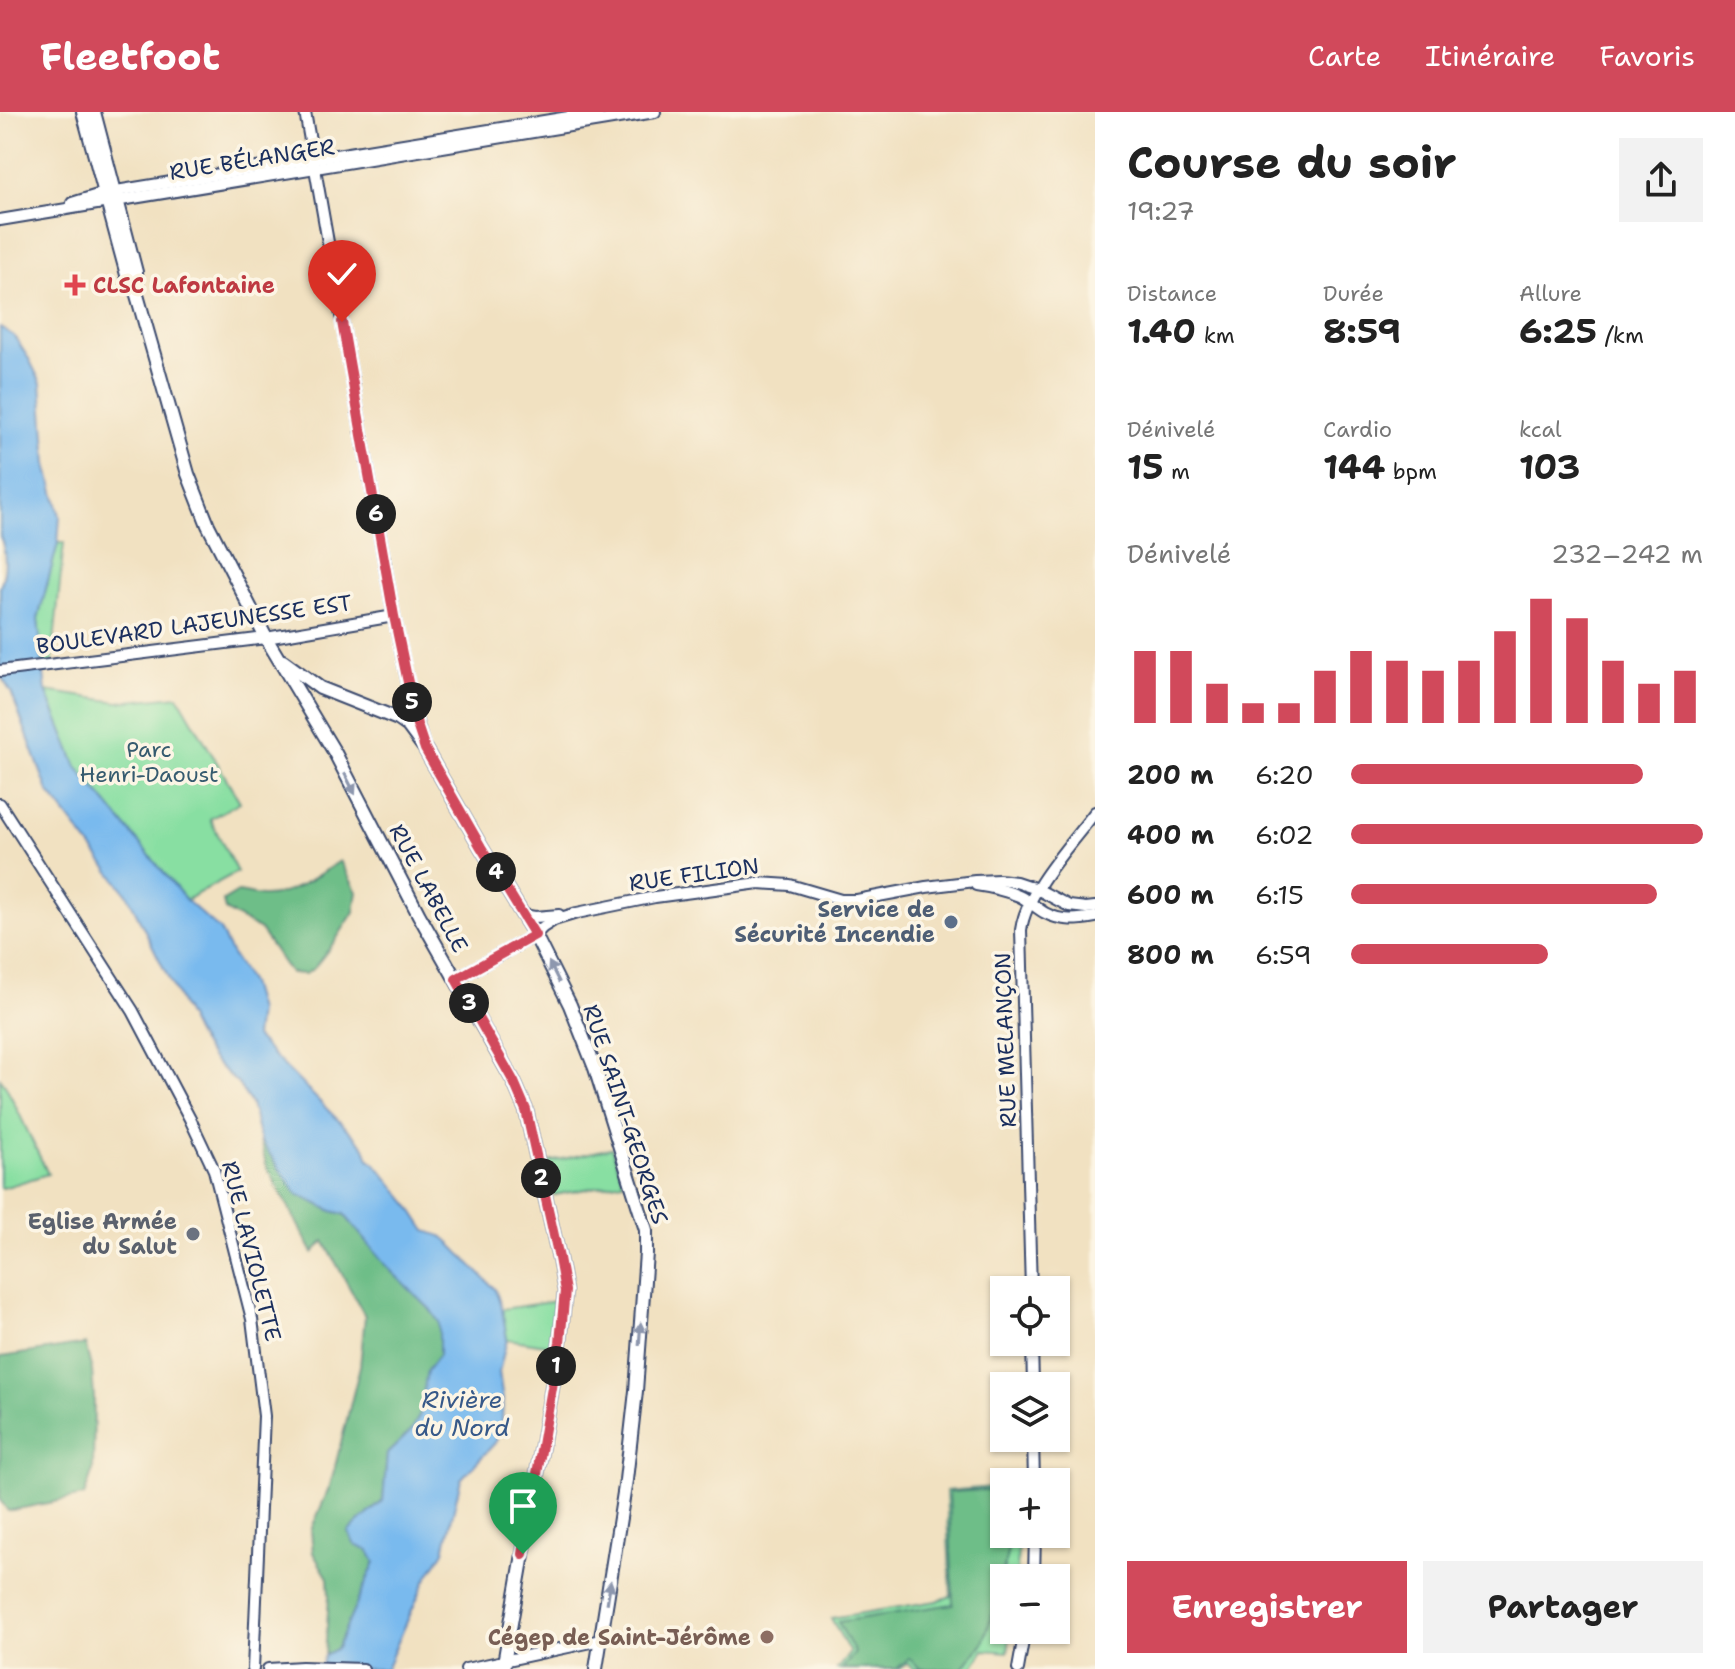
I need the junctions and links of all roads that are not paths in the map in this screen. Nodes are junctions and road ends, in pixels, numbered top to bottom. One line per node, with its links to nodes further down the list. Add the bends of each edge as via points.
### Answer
1 (83, 112): 9 (main road)
2 (94, 112): 9 (main road)
3 (305, 112): 8 (street, RUE SAINT-GEORGES)
4 (599, 112): 7 (street, RUE BÉLANGER)
5 (655, 112): 6 (street, RUE BÉLANGER)
6 (611, 116): 7 (street, RUE BÉLANGER)
7 (468, 138): 8 (street, RUE BÉLANGER)
8 (314, 164): 9 (street, RUE BÉLANGER); 11 (street, RUE SAINT-GEORGES)
9 (111, 197): 10 (street, RUE BÉLANGER); 12 (main road, RUE LABELLE, via 127,275 193,490)
10 (0, 220)
11 (394, 616): 12 (street, BOULEVARD LAJEUNESSE EST); 17 (street, RUE SAINT-GEORGES)
12 (266, 638): 13 (main road, RUE LABELLE); 14 (street, BOULEVARD LAJEUNESSE EST)
13 (275, 654): 15 (main road, RUE SAINT-GEORGES); 16 (main road, RUE LABELLE)
14 (0, 671)
15 (337, 695): 16 (main road, via 315,700); 17 (main road, RUE SAINT-GEORGES, via 398,719)
16 (313, 716): 28 (main road, RUE LABELLE, one-way to 28)
17 (425, 749): 25 (main road, RUE SAINT-GEORGES)
18 (0, 804): 33 (street, RUE LAVIOLETTE, via 133,1011 214,1170 252,1319 264,1416)
19 (1095, 812): 21 (street, RUE MELANÇON)
20 (954, 884): 21 (street, RUE FILION, via 999,880); 22 (street, RUE FILION, via 999,889); 24 (street, RUE FILION, via 841,900 790,885 759,883)
21 (1037, 889): 22 (street, RUE MELANÇON); 23 (street, RUE FILION, via 1069,906)
22 (1030, 903): 26 (street, RUE FILION, via 1060,919); 29 (street, RUE MELANÇON, via 1021,930)
23 (1095, 907)
24 (577, 913): 25 (street); 27 (street, RUE FILION, via 554,920)
25 (523, 915): 27 (main road, RUE SAINT-GEORGES)
26 (1095, 917)
27 (535, 935): 28 (street, RUE FILION); 30 (main road, RUE SAINT-GEORGES, one-way to 27, via 636,1391 646,1230 590,1055)
28 (456, 979): 32 (main road, RUE LABELLE, via 526,1110 565,1291)
29 (1031, 1276)
30 (601, 1640): 32 (street); 37 (main road, RUE SAINT-GEORGES)
31 (1022, 1644): 38 (street)
32 (503, 1666): 36 (street)
33 (253, 1669)
34 (268, 1669): 35 (street)
35 (363, 1669)
36 (466, 1669)
37 (596, 1669)
38 (1018, 1669)

